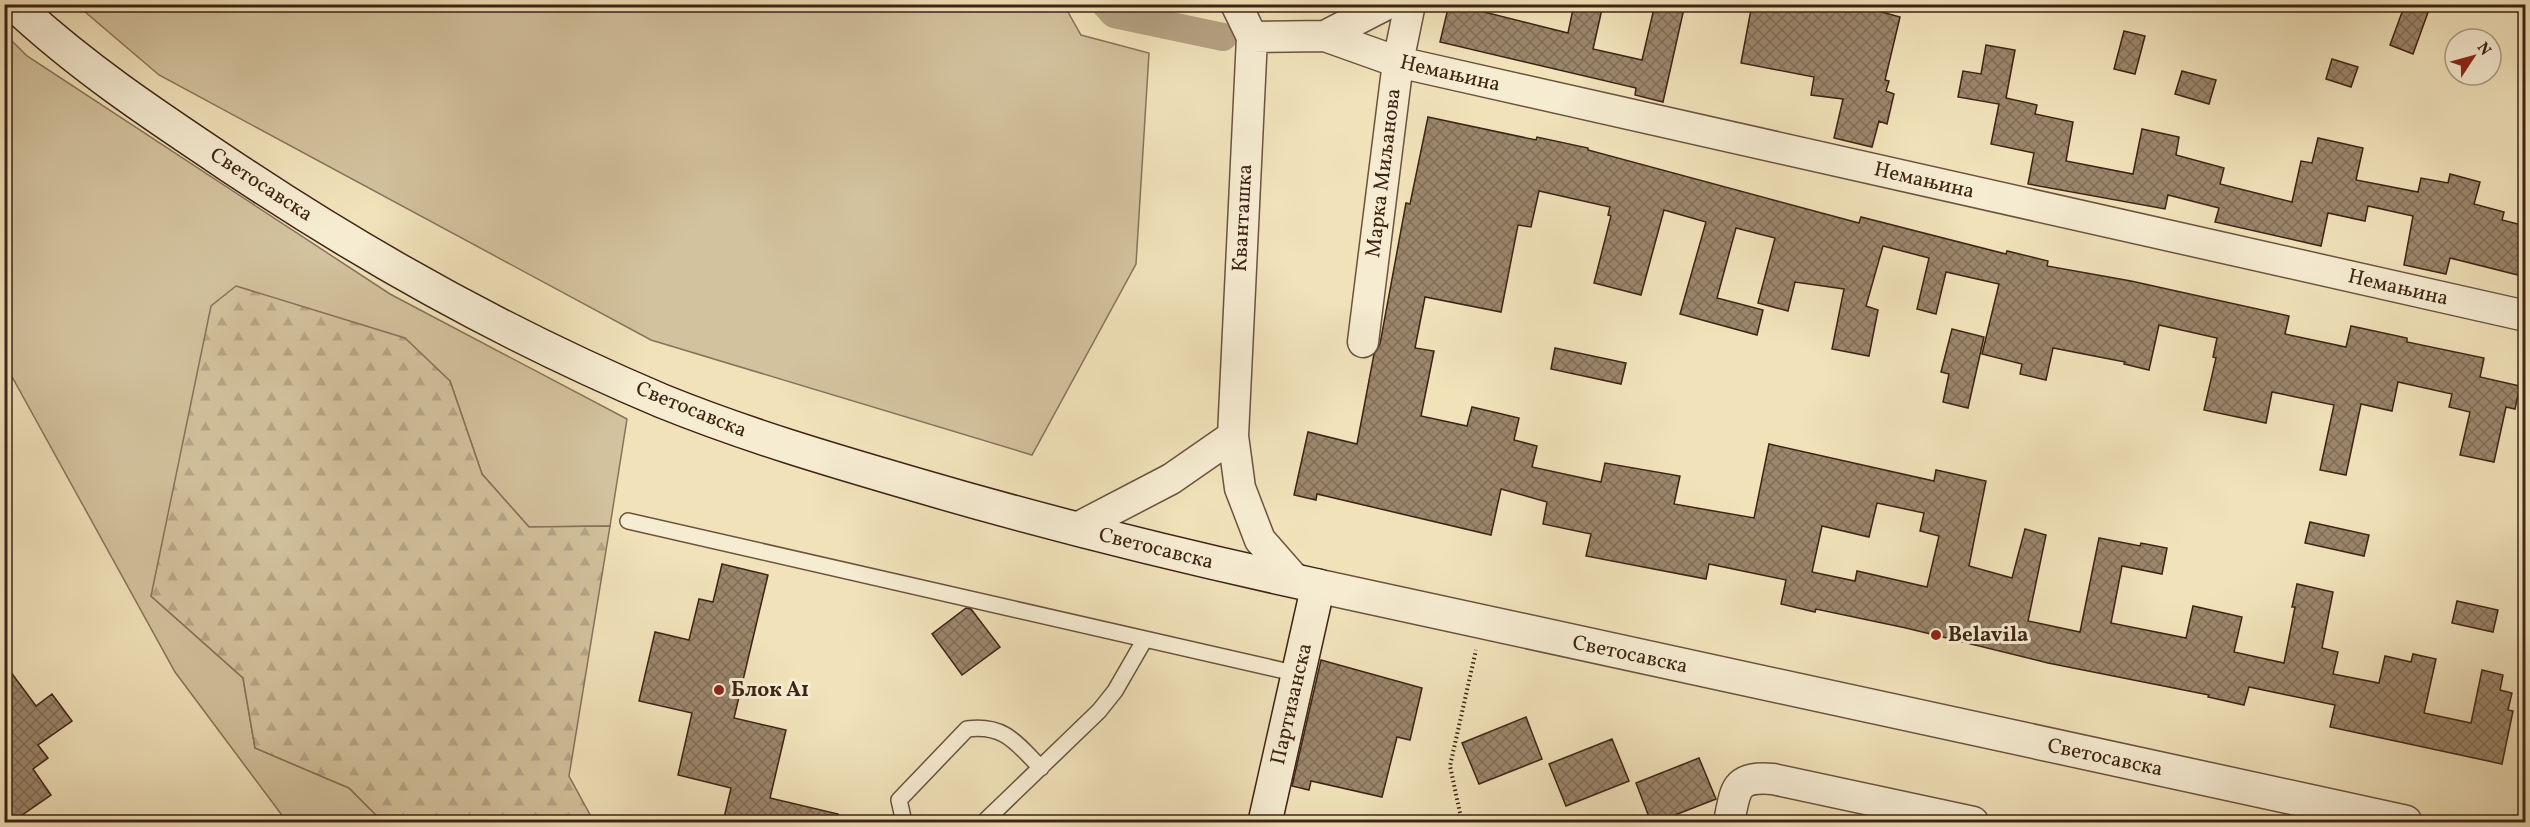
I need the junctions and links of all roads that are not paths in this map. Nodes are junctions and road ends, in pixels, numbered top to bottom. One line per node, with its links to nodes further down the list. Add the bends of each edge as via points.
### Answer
1 (14, 4): 12 (main road, Светосавска, via 124,94 279,198 368,253 514,333 653,396 758,437)
2 (1236, 4): 6 (street, Кванташка)
3 (1387, 4): 5 (street, Немањина)
4 (1410, 4): 7 (street, Марка Миљанова)
5 (1324, 36): 6 (street, Немањина); 7 (street, Немањина)
6 (1252, 38): 10 (street, Кванташка)
7 (1398, 62): 8 (street, Немањина); 9 (street, Марка Миљанова)
8 (2526, 316)
9 (1364, 342)
10 (1233, 436): 12 (street, via 1171,479); 13 (street, Кванташка, via 1240,488 1260,540)
11 (628, 521): 14 (lane)
12 (1075, 529): 13 (main road, Светосавска)
13 (1307, 584): 15 (main road, Партизанска); 22 (main road, Светосавска)
14 (1145, 639): 15 (lane); 16 (lane, via 1104,705)
15 (1299, 674): 19 (main road, Партизанска)
16 (1041, 768): 17 (lane, via 1011,737 989,729 967,729 899,800); 18 (lane)
17 (904, 822)
18 (984, 822)
19 (1265, 822)
20 (1729, 822): 21 (street, via 1736,791 1744,781 1757,778)
21 (1973, 822)
22 (2405, 822)

